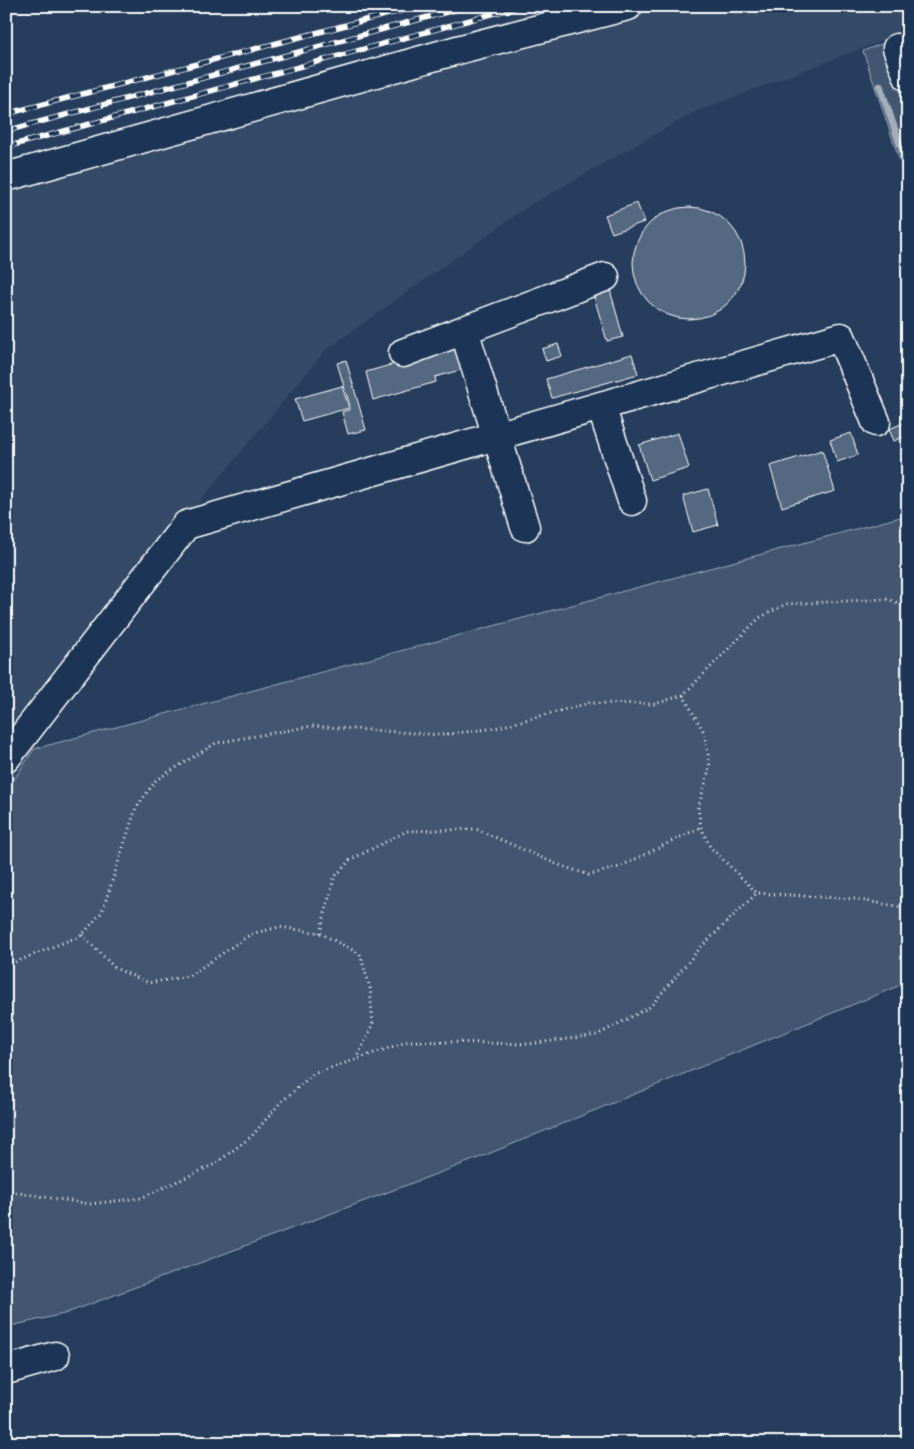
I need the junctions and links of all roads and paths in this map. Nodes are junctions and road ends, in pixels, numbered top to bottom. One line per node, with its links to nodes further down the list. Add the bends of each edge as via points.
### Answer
1 (628, 6): 4 (street, via 461,49)
2 (897, 48): 3 (street)
3 (908, 77)
4 (6, 177)
5 (605, 277): 6 (street)
6 (464, 330): 7 (street); 10 (street)
7 (403, 353)
8 (601, 406): 9 (street, via 841,337); 10 (street); 11 (street)
9 (876, 422)
10 (497, 436): 12 (street); 15 (street, via 186,525)
11 (632, 501)
12 (525, 527)
13 (908, 607): 14 (path, via 888,599 786,604 759,618)
14 (683, 694): 16 (path, via 705,734 710,767 698,808); 20 (path, via 655,704 589,704 495,728 442,734 312,726 216,743 156,780 136,808 102,912)
15 (6, 758)
16 (701, 826): 17 (path, via 710,848); 19 (path, via 619,866 589,875 476,829 407,831 350,860 334,878)
17 (757, 893): 18 (path, via 854,899); 22 (path, via 700,948 650,1007 597,1035 529,1044 409,1041)
18 (908, 908)
19 (320, 933): 20 (path, via 279,927 251,934 188,976 149,983 115,968); 22 (path, via 360,954 370,988 373,1025)
20 (82, 935): 21 (path)
21 (6, 966)
22 (357, 1058): 23 (path, via 313,1074 280,1102 251,1137 215,1164 141,1198 90,1204)
23 (6, 1191)
24 (55, 1356): 25 (street)
25 (6, 1370)

